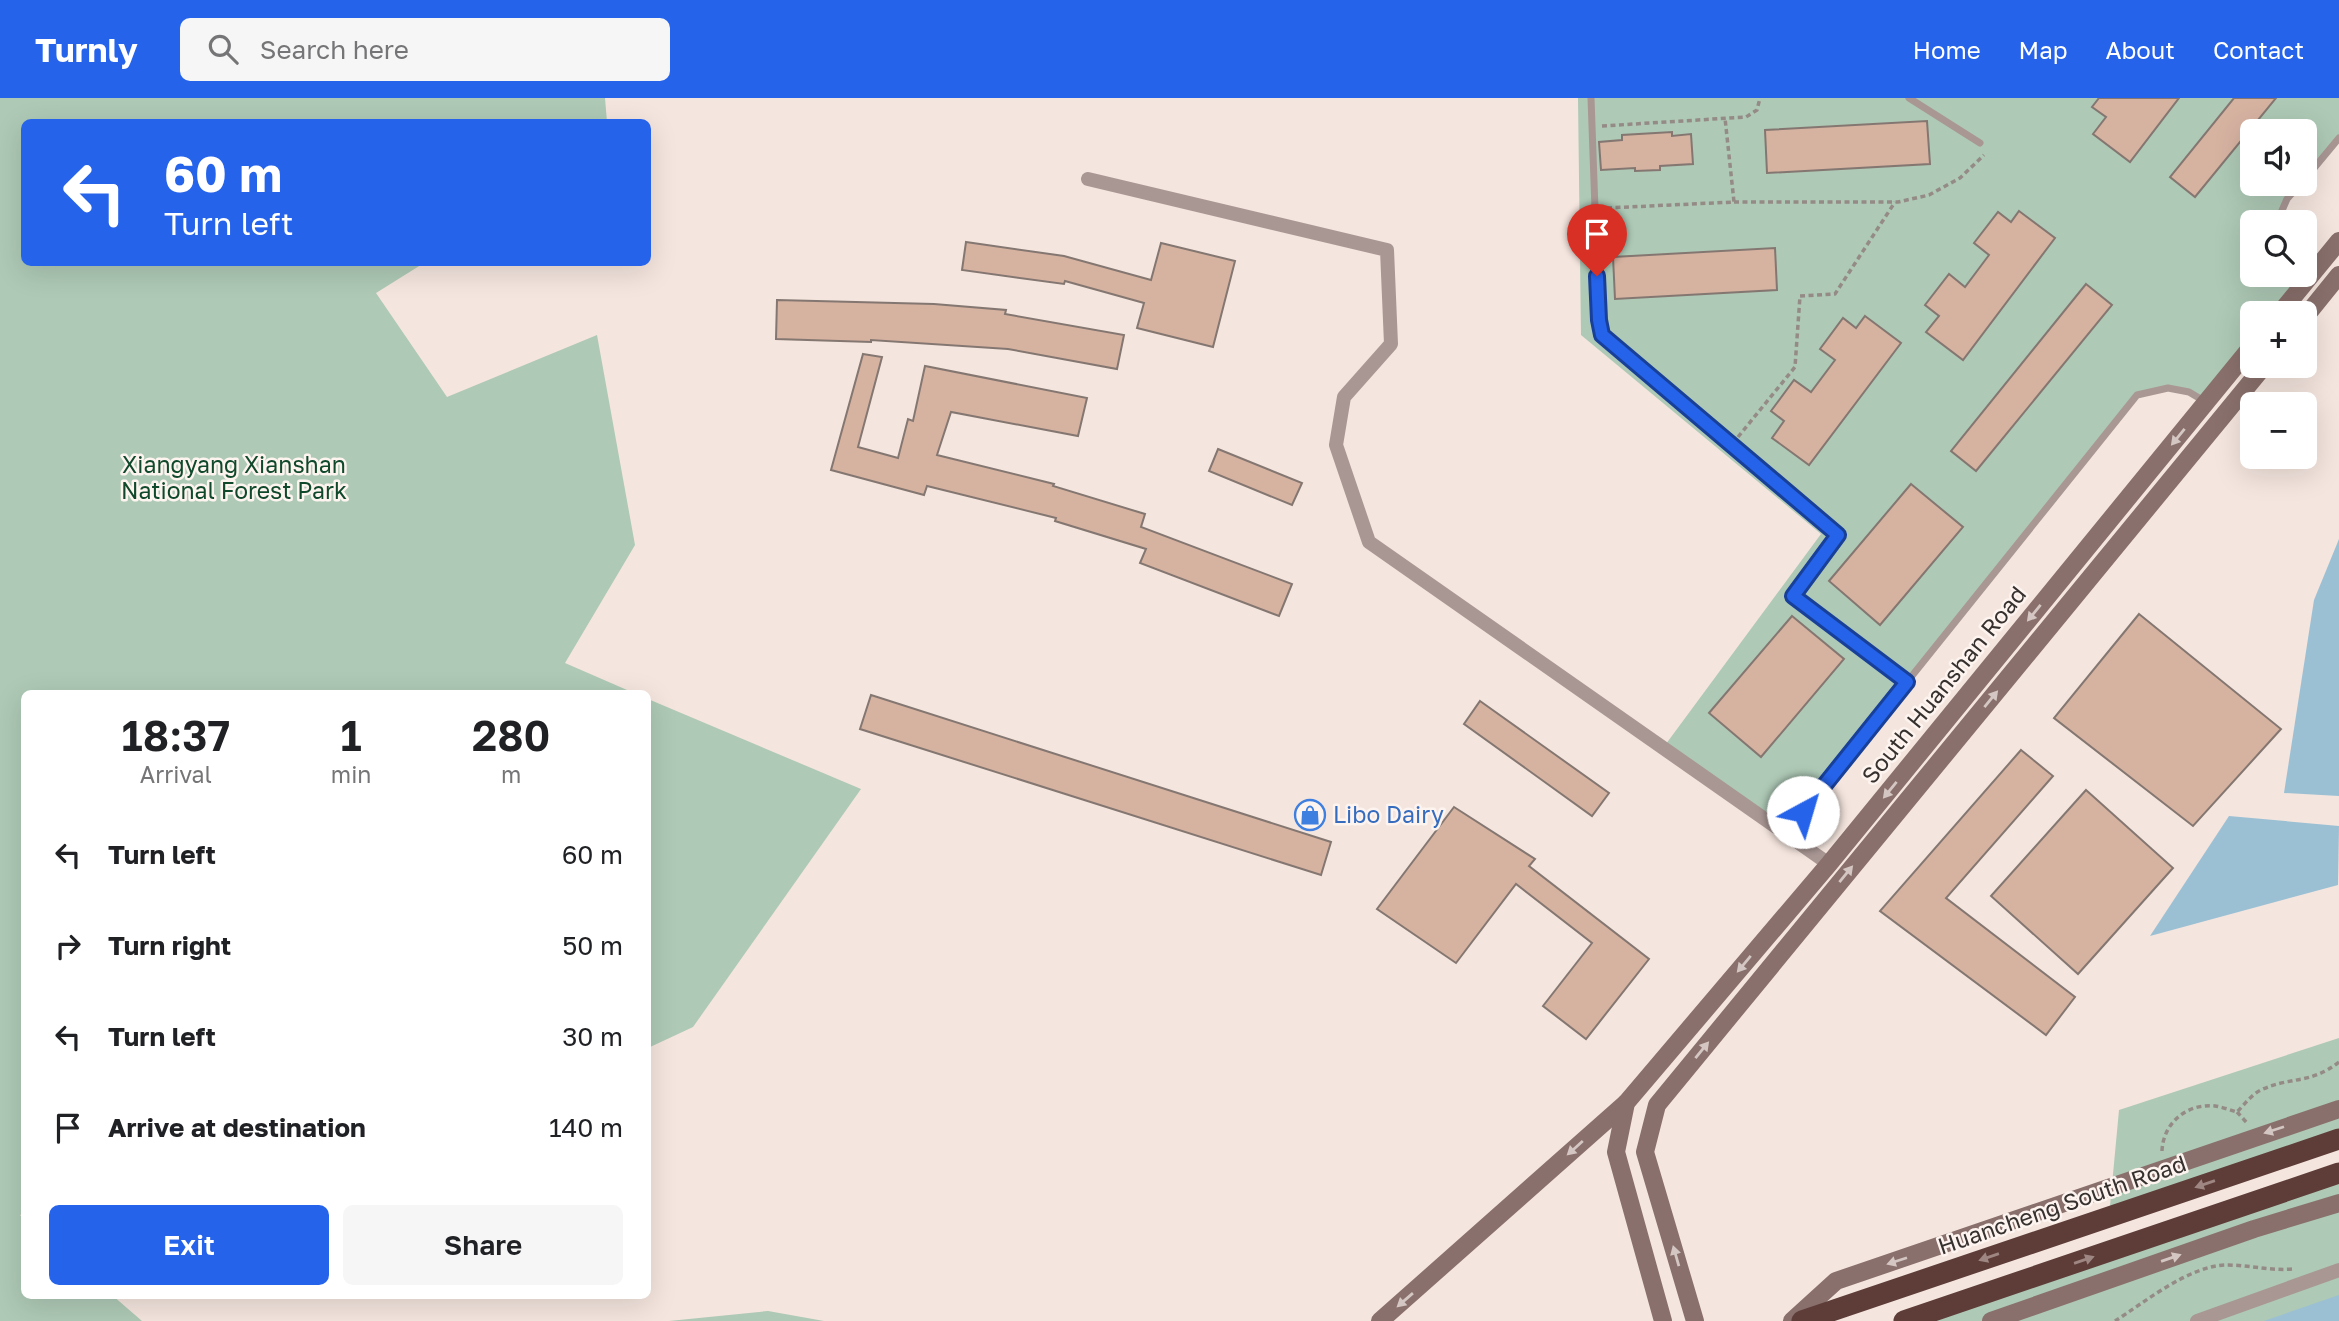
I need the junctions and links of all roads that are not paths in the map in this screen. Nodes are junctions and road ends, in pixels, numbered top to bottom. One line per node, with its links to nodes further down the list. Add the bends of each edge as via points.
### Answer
1 (1591, 98): 14 (lane, via 1602,335 1838,535 1793,596)
2 (1909, 98): 4 (lane)
3 (2339, 138): 5 (lane)
4 (1980, 143)
5 (2317, 164)
6 (1088, 179): 15 (street, via 1387,250 1391,344 1344,397 1336,446 1368,542)
7 (2339, 241): 8 (main road)
8 (2317, 264)
9 (2339, 275): 10 (main road)
10 (2317, 302)
11 (2240, 361): 13 (main road, South Huanshan Road)
12 (2254, 378): 25 (main road, South Huanshan Road, one-way to 12, via 1645,1152 1657,1105)
13 (2207, 402): 14 (lane, via 2168,387 2137,396); 16 (main road, South Huanshan Road, one-way to 16)
14 (1907, 682): 15 (lane)
15 (1786, 834): 16 (street)
16 (1829, 864): 17 (main road, South Huanshan Road, one-way to 17)
17 (1626, 1103): 23 (main road, one-way to 23); 24 (main road, South Huanshan Road, via 1616,1152)
18 (2339, 1109): 26 (main road, one-way to 26, via 1836,1281)
19 (2339, 1139): 27 (highway, Huancheng South Road, one-way to 27)
20 (2339, 1173): 28 (highway, one-way to 20)
21 (2339, 1203): 29 (main road, one-way to 21)
22 (2339, 1270): 30 (street)
23 (1380, 1321)
24 (1662, 1321)
25 (1695, 1321)
26 (1793, 1321)
27 (1802, 1321)
28 (1904, 1321)
29 (1991, 1321)
30 (2197, 1321)

